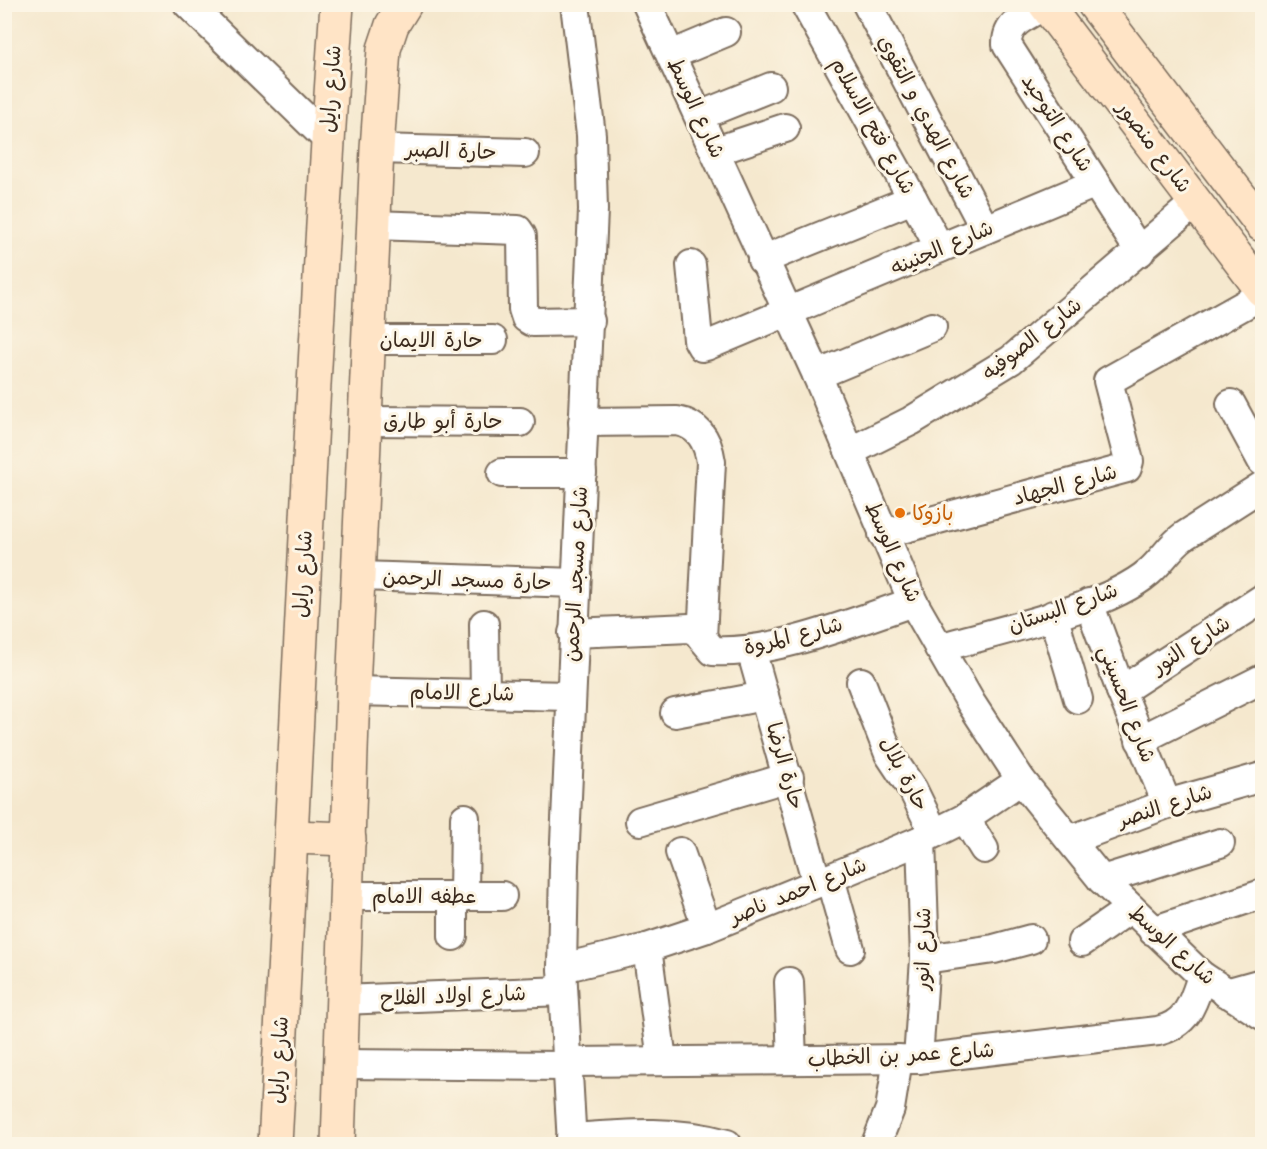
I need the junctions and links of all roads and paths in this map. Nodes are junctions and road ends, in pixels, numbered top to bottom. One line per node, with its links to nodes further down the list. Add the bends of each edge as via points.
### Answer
1 (188, 4): 17 (street)
2 (337, 4): 11 (street, شارع رايل)
3 (405, 4): 12 (street)
4 (575, 4): 34 (street, شارع مسجد الرحمن, via 591,135)
5 (647, 4): 13 (street, شارع الوسط)
6 (805, 4): 22 (street, شارع فتح الاسلام)
7 (867, 4): 26 (street, شارع الهدي و التقوي)
8 (1094, 4): 25 (street, شارع منصور)
9 (1046, 5): 21 (street, شارع التوحيد, via 1011,27 1006,34 1007,45); 23 (street, شارع منصور)
10 (726, 32): 13 (street)
11 (334, 45): 12 (street, via 347,35 356,34 375,40); 17 (street, شارع رايل)
12 (384, 49): 18 (street)
13 (671, 55): 15 (street, شارع الوسط)
14 (771, 87): 15 (street)
15 (699, 116): 19 (street, شارع الوسط)
16 (785, 128): 19 (street)
17 (327, 139): 78 (street, شارع رايل)
18 (377, 149): 20 (street, حارة الصبر); 24 (street)
19 (716, 151): 29 (street, شارع الوسط)
20 (525, 153)
21 (1096, 183): 26 (street, شارع الجنينه); 28 (street, شارع التوحيد)
22 (913, 199): 27 (street, شارع فتح الاسلام); 29 (street)
23 (1196, 202): 28 (street, شارع الصوفيه); 31 (street, شارع منصور)
24 (373, 225): 34 (street, via 518,230 522,236 526,318 533,322); 36 (street)
25 (1263, 225)
26 (985, 229): 27 (street, شارع الجنينه)
27 (940, 248): 33 (street, شارع الجنينه)
28 (1140, 252): 43 (street, شارع الصوفيه, via 1011,360 911,421)
29 (762, 260): 33 (street, شارع الوسط)
30 (691, 265): 33 (street, شارع الجنينه, via 698,340 702,346)
31 (1263, 290)
32 (1263, 295): 48 (street, شارع الجهاد, via 1108,381 1130,461 1127,468)
33 (788, 312): 38 (street, شارع الوسط)
34 (590, 321): 42 (street, شارع مسجد الرحمن)
35 (932, 327): 38 (street)
36 (368, 340): 37 (street, حارة الايمان); 40 (street)
37 (493, 340)
38 (817, 375): 43 (street, شارع الوسط)
39 (1231, 404): 44 (street)
40 (365, 421): 41 (street, حارة أبو طارق); 49 (street)
41 (520, 422)
42 (583, 422): 46 (street, شارع مسجد الرحمن); 57 (street, via 677,421 688,423 704,437 711,462)
43 (851, 451): 48 (street, شارع الوسط)
44 (1263, 461)
45 (502, 473): 46 (street)
46 (582, 473): 50 (street, شارع مسجد الرحمن)
47 (1263, 486): 53 (street, شارع البستان, via 1172,545 1150,572)
48 (883, 534): 52 (street, شارع الوسط)
49 (358, 576): 50 (street, حارة مسجد الرحمن); 62 (street)
50 (576, 583): 56 (street, شارع مسجد الرحمن)
51 (1263, 599): 63 (street, شارع النور)
52 (913, 602): 58 (street, شارع الوسط); 59 (street, شارع المروة)
53 (1089, 603): 54 (street, شارع البستان); 63 (street, شارع الحسيني)
54 (1053, 615): 58 (street, شارع البستان); 67 (street)
55 (484, 624): 64 (street)
56 (573, 633): 57 (street, شارع المروة, via 690,628); 65 (street, شارع مسجد الرحمن)
57 (702, 638): 59 (street, شارع المروة, via 713,651)
58 (939, 648): 72 (street, شارع الوسط)
59 (751, 650): 66 (street, حارة الرضا)
60 (1263, 679): 69 (street)
61 (861, 682): 77 (street, حارة بلال, via 888,754 913,790)
62 (353, 691): 64 (street, شارع الامام); 79 (street)
63 (1121, 691): 69 (street, شارع الحسيني)
64 (485, 694): 65 (street, شارع الامام)
65 (570, 696): 100 (street, شارع مسجد الرحمن)
66 (764, 696): 68 (street); 70 (street, حارة الرضا)
67 (1078, 699)
68 (675, 713)
69 (1140, 740): 73 (street, شارع الحسيني)
70 (789, 777): 76 (street); 84 (street, حارة الرضا)
71 (1263, 777): 73 (street, شارع النصر)
72 (1021, 780): 75 (street, شارع احمد ناصر); 80 (street, شارع الوسط)
73 (1167, 804): 80 (street, شارع النصر)
74 (465, 818): 89 (street)
75 (965, 818): 77 (street, شارع احمد ناصر); 82 (street)
76 (640, 821)
77 (928, 836): 84 (street, شارع احمد ناصر); 98 (street, شارع انور)
78 (292, 837): 79 (street); 113 (street, شارع رايل)
79 (349, 839): 87 (street)
80 (1070, 840): 85 (street, شارع الوسط)
81 (1220, 843): 85 (street)
82 (984, 849)
83 (680, 852): 91 (street)
84 (823, 880): 91 (street, شارع احمد ناصر); 97 (street, حارة الرضا)
85 (1102, 880): 90 (street, شارع الوسط)
86 (1263, 894): 92 (street)
87 (347, 896): 89 (street, عطفه الامام); 104 (street)
88 (502, 896): 89 (street, عطفه الامام)
89 (459, 897): 93 (street)
90 (1131, 908): 92 (street, شارع الوسط); 95 (street)
91 (707, 928): 96 (street, شارع احمد ناصر)
92 (1153, 931): 99 (street, شارع الوسط)
93 (453, 936)
94 (1031, 939): 98 (street)
95 (1082, 942)
96 (647, 948): 100 (street, شارع احمد ناصر); 107 (street)
97 (850, 949)
98 (925, 959): 106 (street, شارع انور)
99 (1202, 976): 103 (street, شارع الوسط); 106 (street, شارع عمر بن الخطاب, via 1185,1017 1167,1029 997,1052)
100 (562, 980): 104 (street, شارع اولاد الفلاح); 110 (street, شارع مسجد الرحمن)
101 (789, 982): 108 (street)
102 (1263, 983): 103 (street)
103 (1226, 993): 105 (street, شارع الوسط)
104 (342, 1000): 109 (street)
105 (1263, 1015)
106 (908, 1059): 108 (street, شارع عمر بن الخطاب); 115 (street, شارع انور)
107 (662, 1060): 108 (street, شارع عمر بن الخطاب); 110 (street, شارع عمر بن الخطاب)
108 (792, 1060)
109 (341, 1064): 110 (street, شارع عمر بن الخطاب); 114 (street)
110 (568, 1064): 111 (street, شارع مسجد الرحمن)
111 (572, 1141): 112 (street, via 630,1134)
112 (708, 1142)
113 (275, 1144)
114 (338, 1144)
115 (876, 1144)

